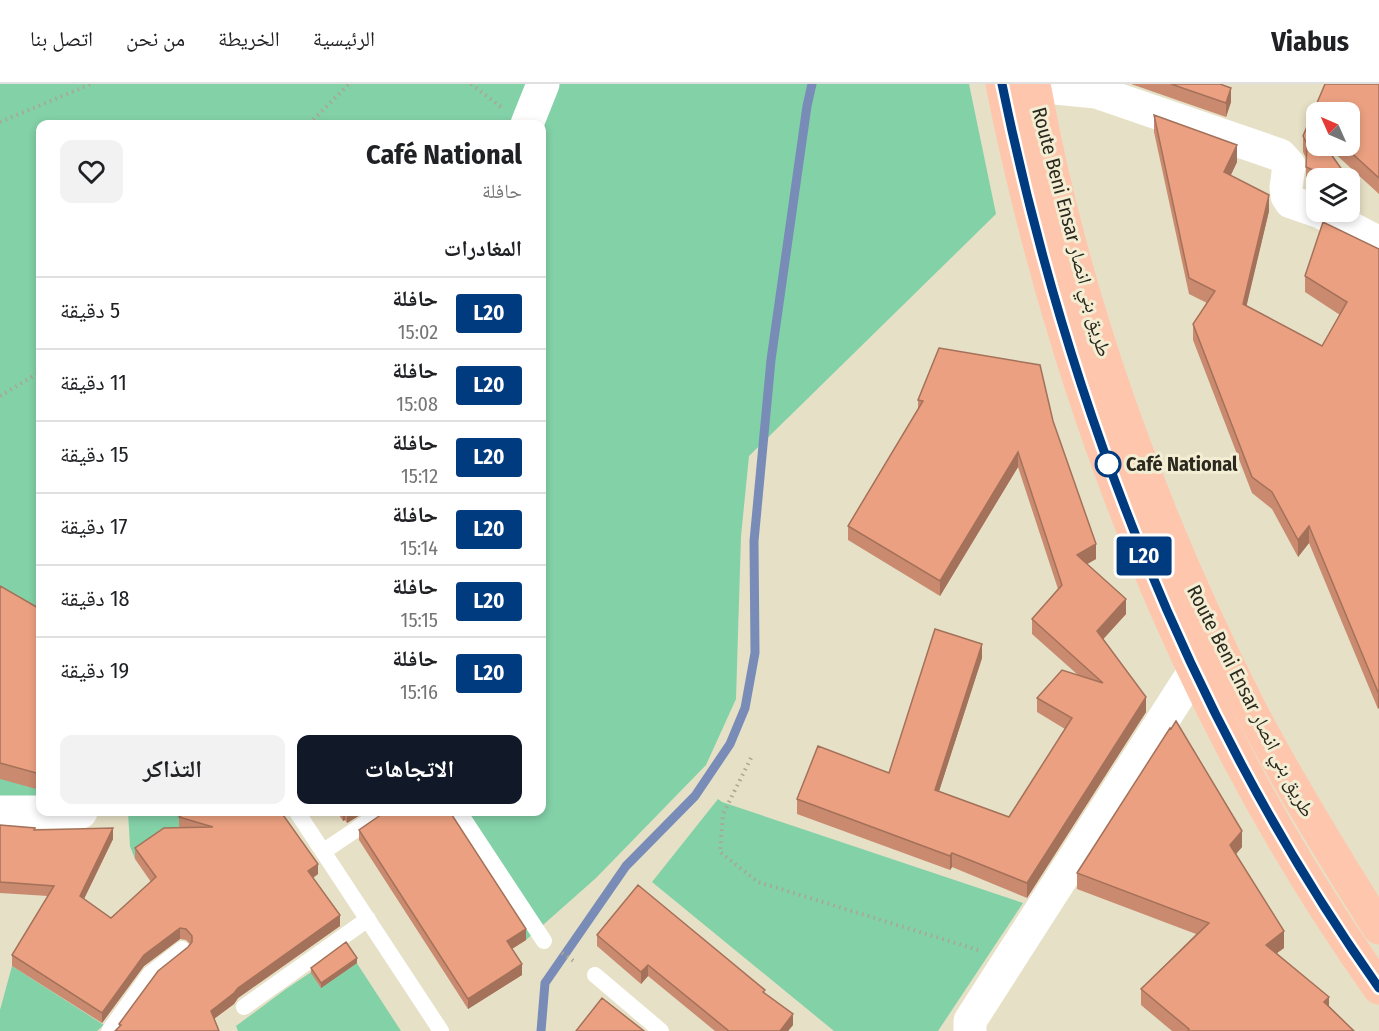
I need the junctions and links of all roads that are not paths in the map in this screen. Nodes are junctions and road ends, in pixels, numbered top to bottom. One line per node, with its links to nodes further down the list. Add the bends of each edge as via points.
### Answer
1 (543, 84): 4 (street)
2 (1002, 84): 6 (highway, Route Beni Ensar طريق بني انصار, via 1017,160 1075,369 1150,572)
3 (1035, 85): 5 (street, via 1096,92 1280,155 1290,165 1286,188 1291,202 1320,212); 14 (highway, Route Beni Ensar طريق بني انصار, via 1073,249 1102,350 1144,471 1193,589 1249,705 1310,818)
4 (529, 120)
5 (1379, 243)
6 (1195, 670): 18 (highway, Route Beni Ensar طريق بني انصار, via 1274,823 1317,897); 23 (street, via 970,1021)
7 (0, 812): 8 (street)
8 (36, 812)
9 (300, 816): 12 (lane)
10 (376, 816): 12 (lane)
11 (462, 816): 15 (lane)
12 (324, 851): 13 (lane)
13 (368, 919): 19 (lane); 21 (lane)
14 (1379, 928)
15 (544, 941)
16 (182, 949): 20 (lane, via 150,974)
17 (595, 975): 22 (lane)
18 (1379, 988)
19 (244, 1007)
20 (109, 1031)
21 (441, 1031)
22 (661, 1031)
23 (970, 1031)

